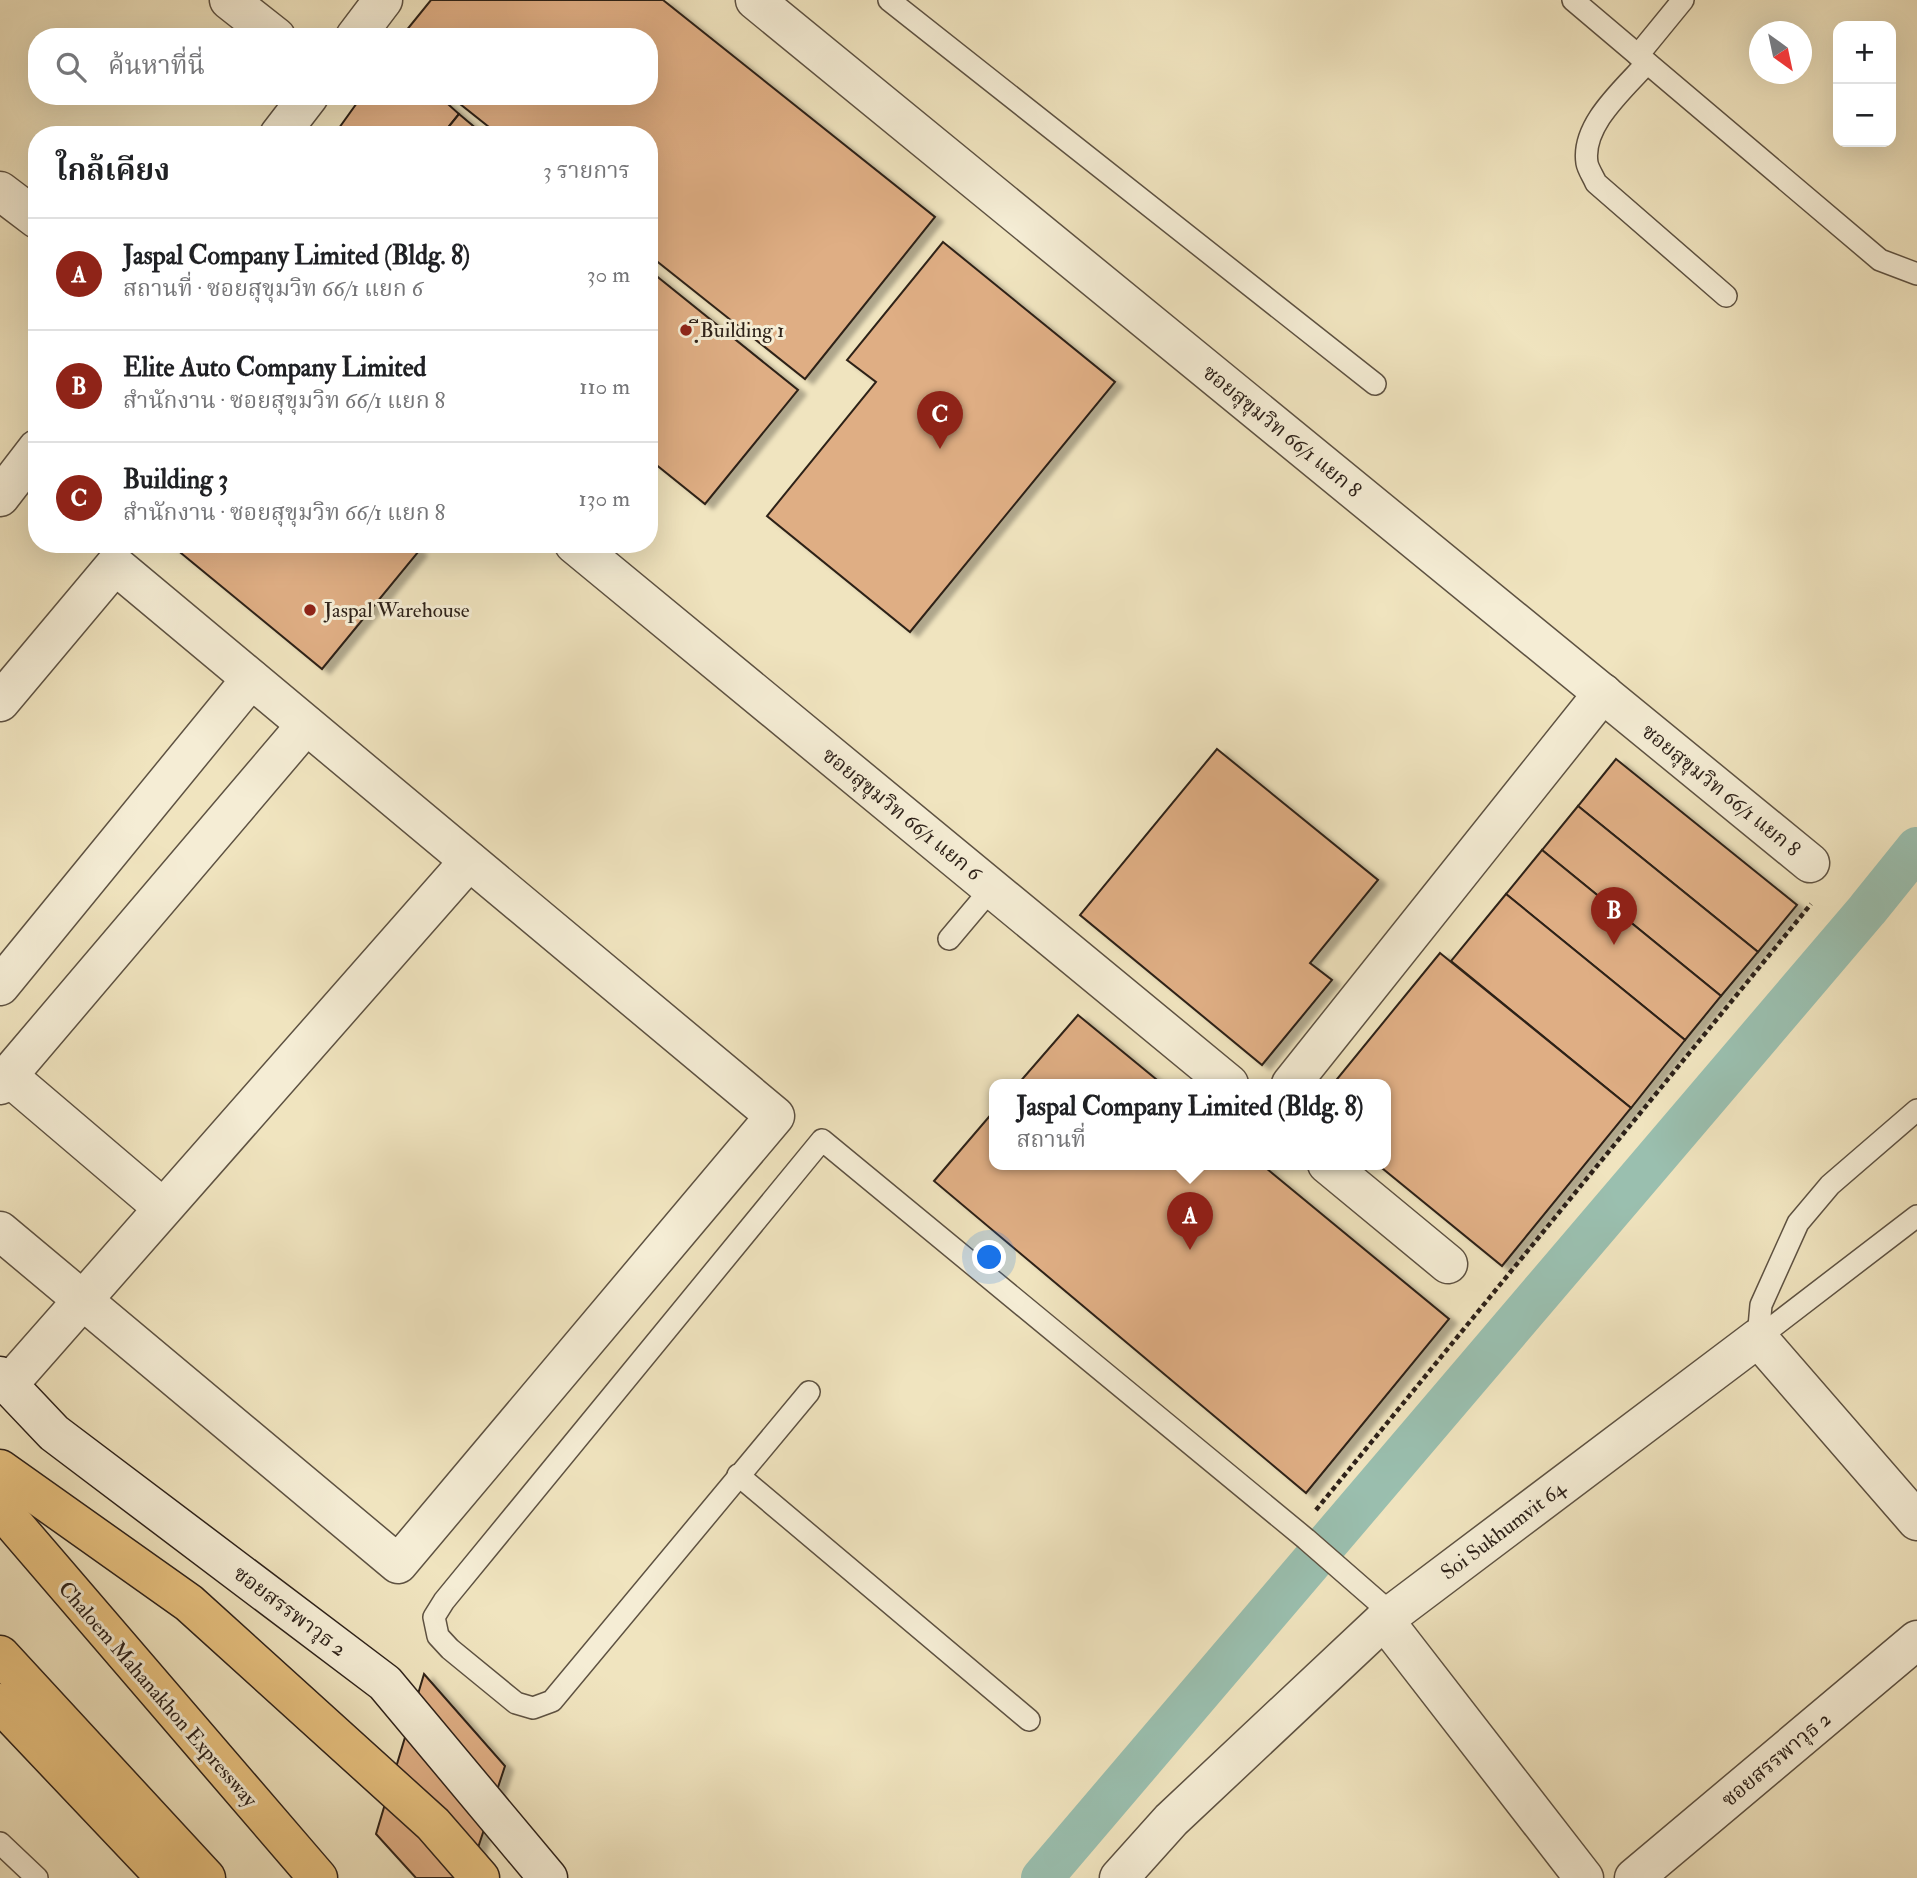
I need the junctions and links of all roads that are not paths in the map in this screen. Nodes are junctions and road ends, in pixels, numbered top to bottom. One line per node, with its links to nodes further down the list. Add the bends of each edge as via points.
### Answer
1 (229, 0): 7 (street)
2 (383, 0): 8 (street)
3 (755, 0): 21 (street, ซอยสุขุมวิท 66/1 แยก 8)
4 (889, 0): 16 (lane)
5 (1573, 0): 9 (lane)
6 (1684, 0): 9 (lane)
7 (265, 28)
8 (362, 28)
9 (1642, 59): 14 (lane, via 1880,260); 15 (lane, via 1594,125 1587,143 1587,164 1596,183)
10 (302, 105): 11 (street)
11 (286, 126)
12 (0, 191): 13 (street)
13 (28, 212)
14 (1917, 274)
15 (1726, 296)
16 (1375, 384)
17 (28, 461): 18 (street)
18 (0, 497)
19 (585, 553): 26 (street, ซอยสุขุมวิท 66/1 แยก 6)
20 (251, 679): 22 (street, via 115,565); 23 (street); 28 (street)
21 (1603, 694): 25 (street, ซอยสุขุมวิท 66/1 แยก 8); 30 (street)
22 (0, 702)
23 (306, 725): 24 (street); 31 (street)
24 (470, 861): 34 (street); 38 (street, via 775,1116 398,1563)
25 (1810, 863)
26 (992, 888): 27 (lane); 29 (street, ซอยสุขุมวิท 66/1 แยก 6)
27 (949, 939)
28 (0, 986)
29 (1223, 1079)
30 (1295, 1079)
31 (4, 1081): 34 (street)
32 (1917, 1110): 39 (lane, via 1830,1185 1798,1223 1761,1305)
33 (1334, 1170): 37 (street)
34 (163, 1208): 38 (street)
35 (1917, 1216): 39 (lane, Soi Sukhumvit 64)
36 (0, 1231): 38 (street)
37 (1448, 1264)
38 (83, 1300): 40 (street)
39 (1758, 1338): 45 (street); 47 (street, Soi Sukhumvit 64)
40 (4, 1380): 59 (street, ซอยสรรพาวุธ 2, via 54,1433 385,1684)
41 (809, 1392): 43 (lane)
42 (0, 1469): 58 (highway, via 188,1603 433,1824)
43 (738, 1475): 47 (lane, via 552,1701 533,1708 516,1703 438,1636 434,1617 444,1601 822,1140 1302,1536 1356,1582); 51 (lane)
44 (0, 1508): 57 (highway, Chaloem Mahanakhon Expressway)
45 (1917, 1521)
46 (0, 1535): 56 (highway)
47 (1388, 1617): 60 (street, Soi Sukhumvit 64, via 1171,1820); 61 (street)
48 (1917, 1640): 62 (street, ซอยสรรพาวุธ 2)
49 (0, 1655): 55 (highway)
50 (0, 1703): 54 (highway)
51 (1029, 1720)
52 (0, 1843): 53 (lane)
53 (37, 1878)
54 (166, 1878)
55 (206, 1878)
56 (298, 1878)
57 (318, 1878)
58 (480, 1878)
59 (548, 1878)
60 (1119, 1878)
61 (1584, 1878)
62 (1634, 1878)

